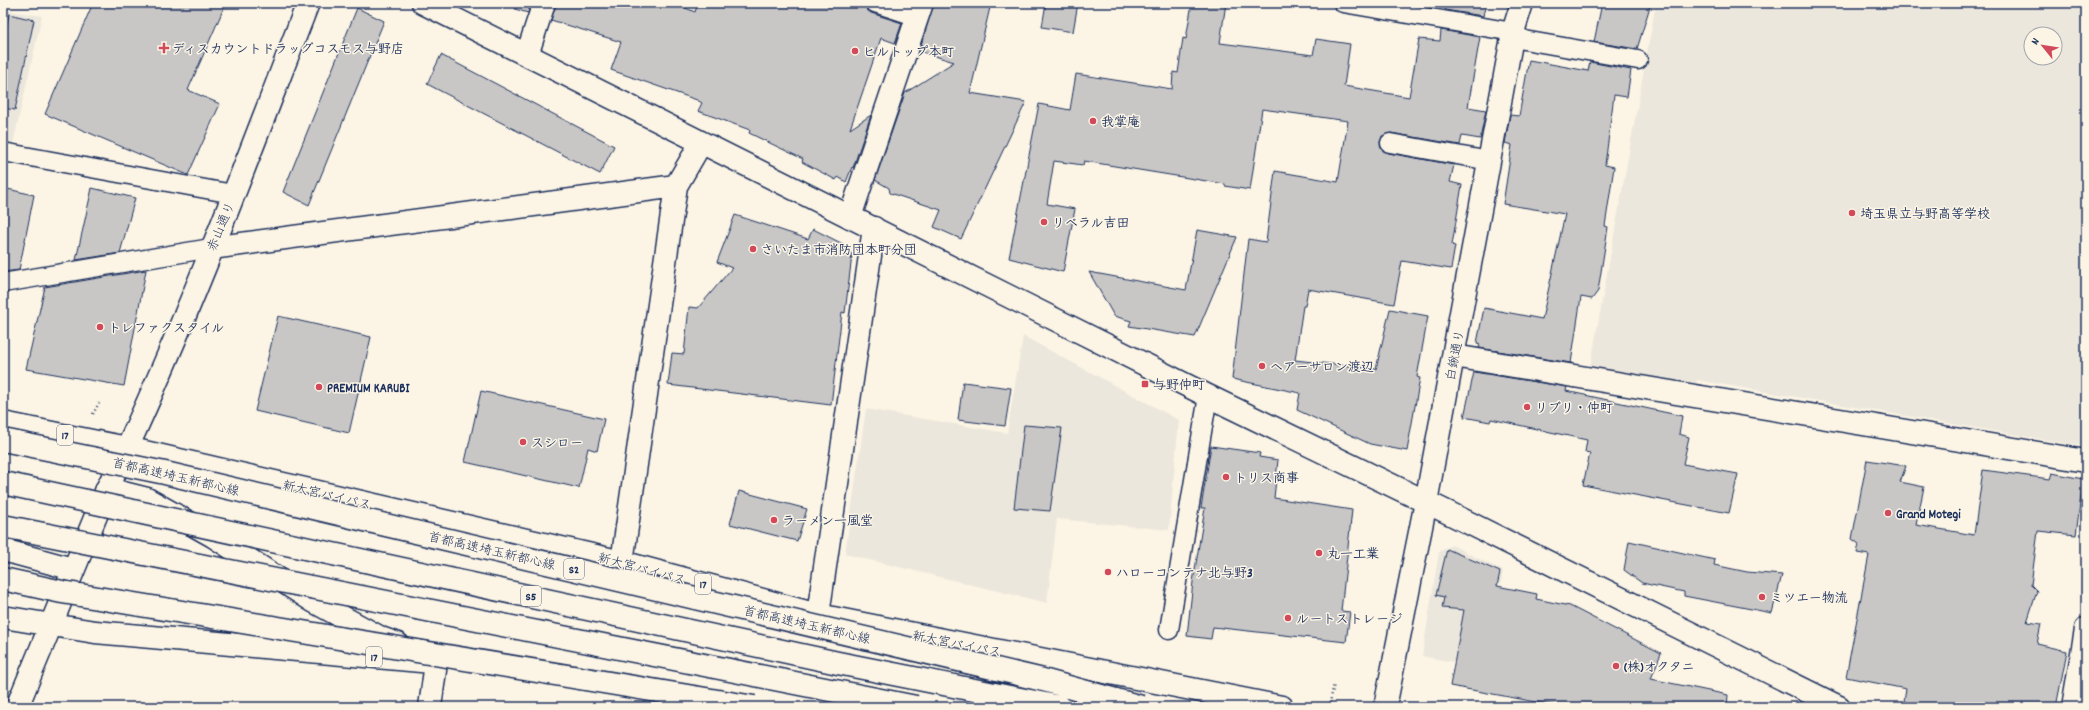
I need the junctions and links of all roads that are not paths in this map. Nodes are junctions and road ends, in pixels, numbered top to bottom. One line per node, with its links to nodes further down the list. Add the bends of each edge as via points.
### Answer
1 (308, 3): 16 (main road, 赤山通り)
2 (423, 3): 9 (main road)
3 (544, 3): 9 (main road)
4 (875, 3): 7 (lane)
5 (1343, 3): 8 (lane)
6 (1522, 3): 8 (main road, 白鍬通り)
7 (920, 10): 17 (main road)
8 (1513, 32): 10 (lane, via 1524,40); 14 (main road, 白鍬通り)
9 (527, 54): 11 (main road)
10 (1638, 60)
11 (701, 143): 15 (main road); 17 (main road)
12 (1390, 143): 14 (lane)
13 (3, 152): 16 (lane)
14 (1490, 161): 21 (main road, 白鍬通り)
15 (676, 186): 19 (main road); 32 (main road)
16 (233, 194): 19 (main road, 赤山通り)
17 (850, 217): 18 (main road)
18 (874, 228): 22 (main road); 35 (main road)
19 (211, 248): 20 (lane); 25 (main road, 赤山通り)
20 (3, 283)
21 (1454, 356): 26 (main road); 29 (main road, 白鍬通り)
22 (1208, 396): 29 (main road); 39 (lane)
23 (3, 422): 25 (main road, 新大宮バイパス / 17)
24 (3, 440): 48 (main road, 首都高速埼玉新都心線 / S2, bridge, via 165,473 1043,680)
25 (127, 448): 28 (main road, 赤山通り); 32 (main road, 新大宮バイパス / 17)
26 (2086, 461)
27 (3, 483): 47 (main road, S5, bridge, via 838,663)
28 (107, 489): 33 (main road, 赤山通り); 41 (main road, via 147,499 213,536 313,601 381,638)
29 (1426, 502): 50 (main road, 白鍬通り); 51 (main road)
30 (3, 526): 46 (main road, bridge)
31 (3, 550): 33 (main road)
32 (622, 562): 35 (main road, 新大宮バイパス / 17)
33 (73, 569): 37 (main road, 赤山通り)
34 (3, 579): 45 (main road, bridge, via 62,592)
35 (818, 615): 49 (main road, 新大宮バイパス / 17)
36 (3, 617): 37 (main road, 17)
37 (51, 626): 40 (main road, 17); 42 (main road, 赤山通り)
38 (2086, 629): 52 (main road)
39 (1169, 630)
40 (436, 663): 41 (main road, 17); 43 (main road)
41 (460, 665): 44 (main road, 17)
42 (17, 707)
43 (430, 707)
44 (693, 707)
45 (754, 707)
46 (916, 707)
47 (1060, 707)
48 (1142, 707)
49 (1282, 707)
50 (1385, 707)
51 (1839, 707)
52 (2073, 707)

